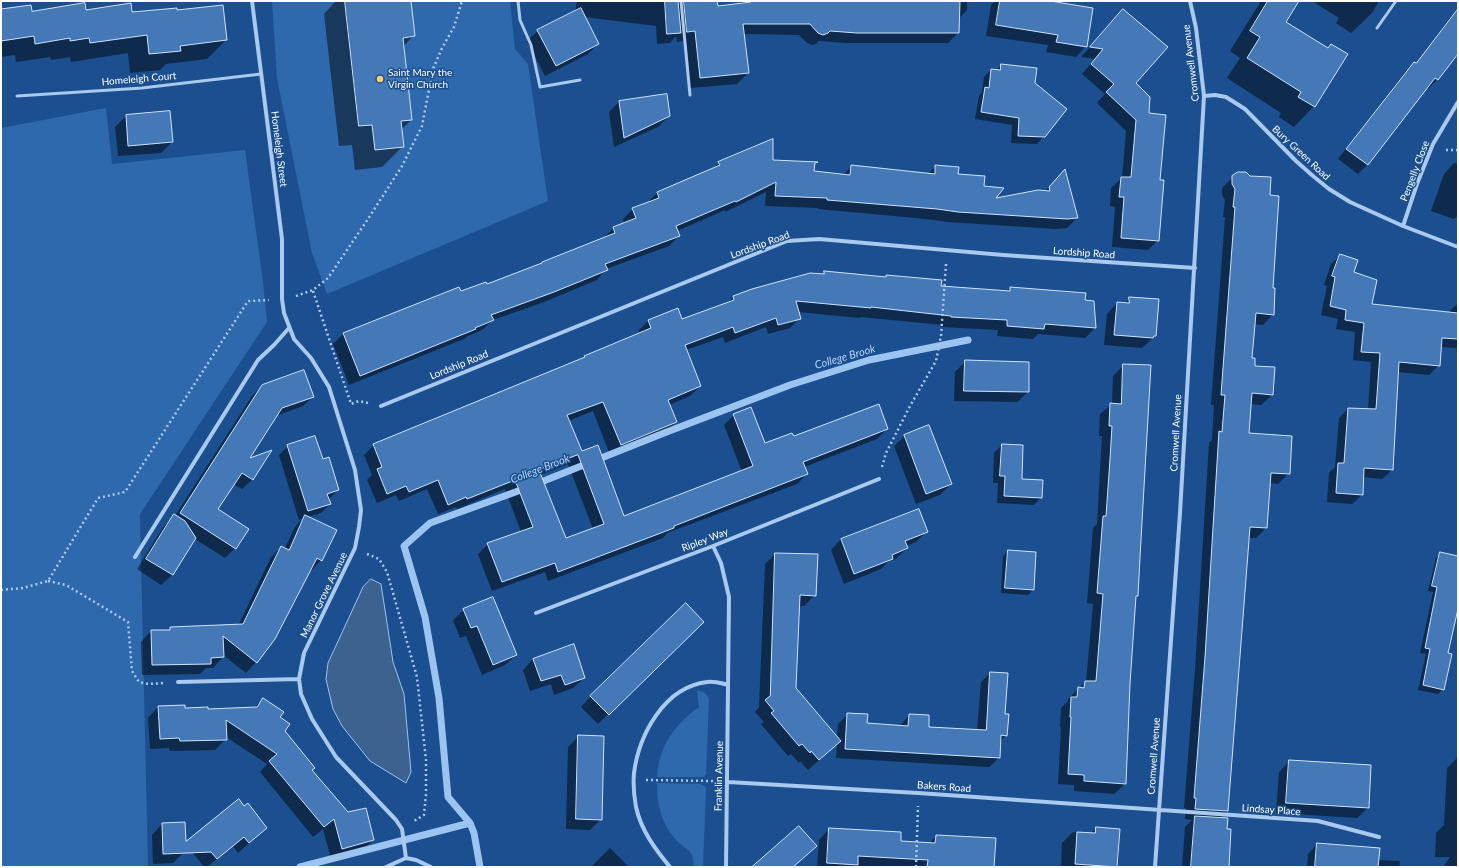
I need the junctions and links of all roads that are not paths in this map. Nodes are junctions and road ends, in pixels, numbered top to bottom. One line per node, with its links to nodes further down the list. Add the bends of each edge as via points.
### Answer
1 (252, 1): 7 (street, Homeleigh Street)
2 (518, 1): 8 (lane, via 520,20 531,45 540,86)
3 (681, 1): 9 (lane)
4 (1190, 1): 11 (street, Cromwell Avenue)
5 (1396, 1): 6 (lane)
6 (1377, 28)
7 (261, 74): 10 (lane, Homeleigh Court, via 142,88); 16 (street, Homeleigh Street, via 282,239)
8 (580, 80)
9 (690, 95)
10 (17, 96)
11 (1204, 96): 13 (street, Bury Green Road, via 1226,97 1245,109 1296,161 1329,189 1350,202); 15 (street, Cromwell Avenue)
12 (1458, 102): 13 (street, Pengelly Close, via 1433,144 1416,184)
13 (1403, 226): 14 (street, Bury Green Road)
14 (1458, 247)
15 (1195, 268): 18 (street, Lordship Road, via 819,239 787,241); 27 (street, Cromwell Avenue)
16 (282, 299): 17 (street, Manor Grove Avenue)
17 (289, 328): 21 (street, via 258,360); 23 (street, Manor Grove Avenue, via 294,339 311,358 329,387 355,470 361,510 355,548 304,654)
18 (381, 406)
19 (879, 479): 20 (street, Ripley Way)
20 (713, 546): 22 (street, Ripley Way); 25 (street, Franklin Avenue, via 721,564 729,597)
21 (134, 557)
22 (536, 613)
23 (299, 679): 24 (street); 29 (street, Manor Grove Avenue, via 301,694 312,719 336,757 396,820 402,831)
24 (178, 682)
25 (728, 685): 26 (street, Franklin Avenue); 32 (street, via 708,681 698,683 674,696 655,716 637,759 634,780 637,809 649,841)
26 (728, 782): 27 (street, Bakers Road); 33 (street, Franklin Avenue)
27 (1159, 810): 28 (street, Lindsay Place, via 1318,821); 34 (street, Cromwell Avenue)
28 (1379, 837)
29 (406, 858): 30 (street); 31 (street)
30 (386, 867)
31 (431, 867)
32 (670, 867)
33 (726, 867)
34 (1155, 867)

